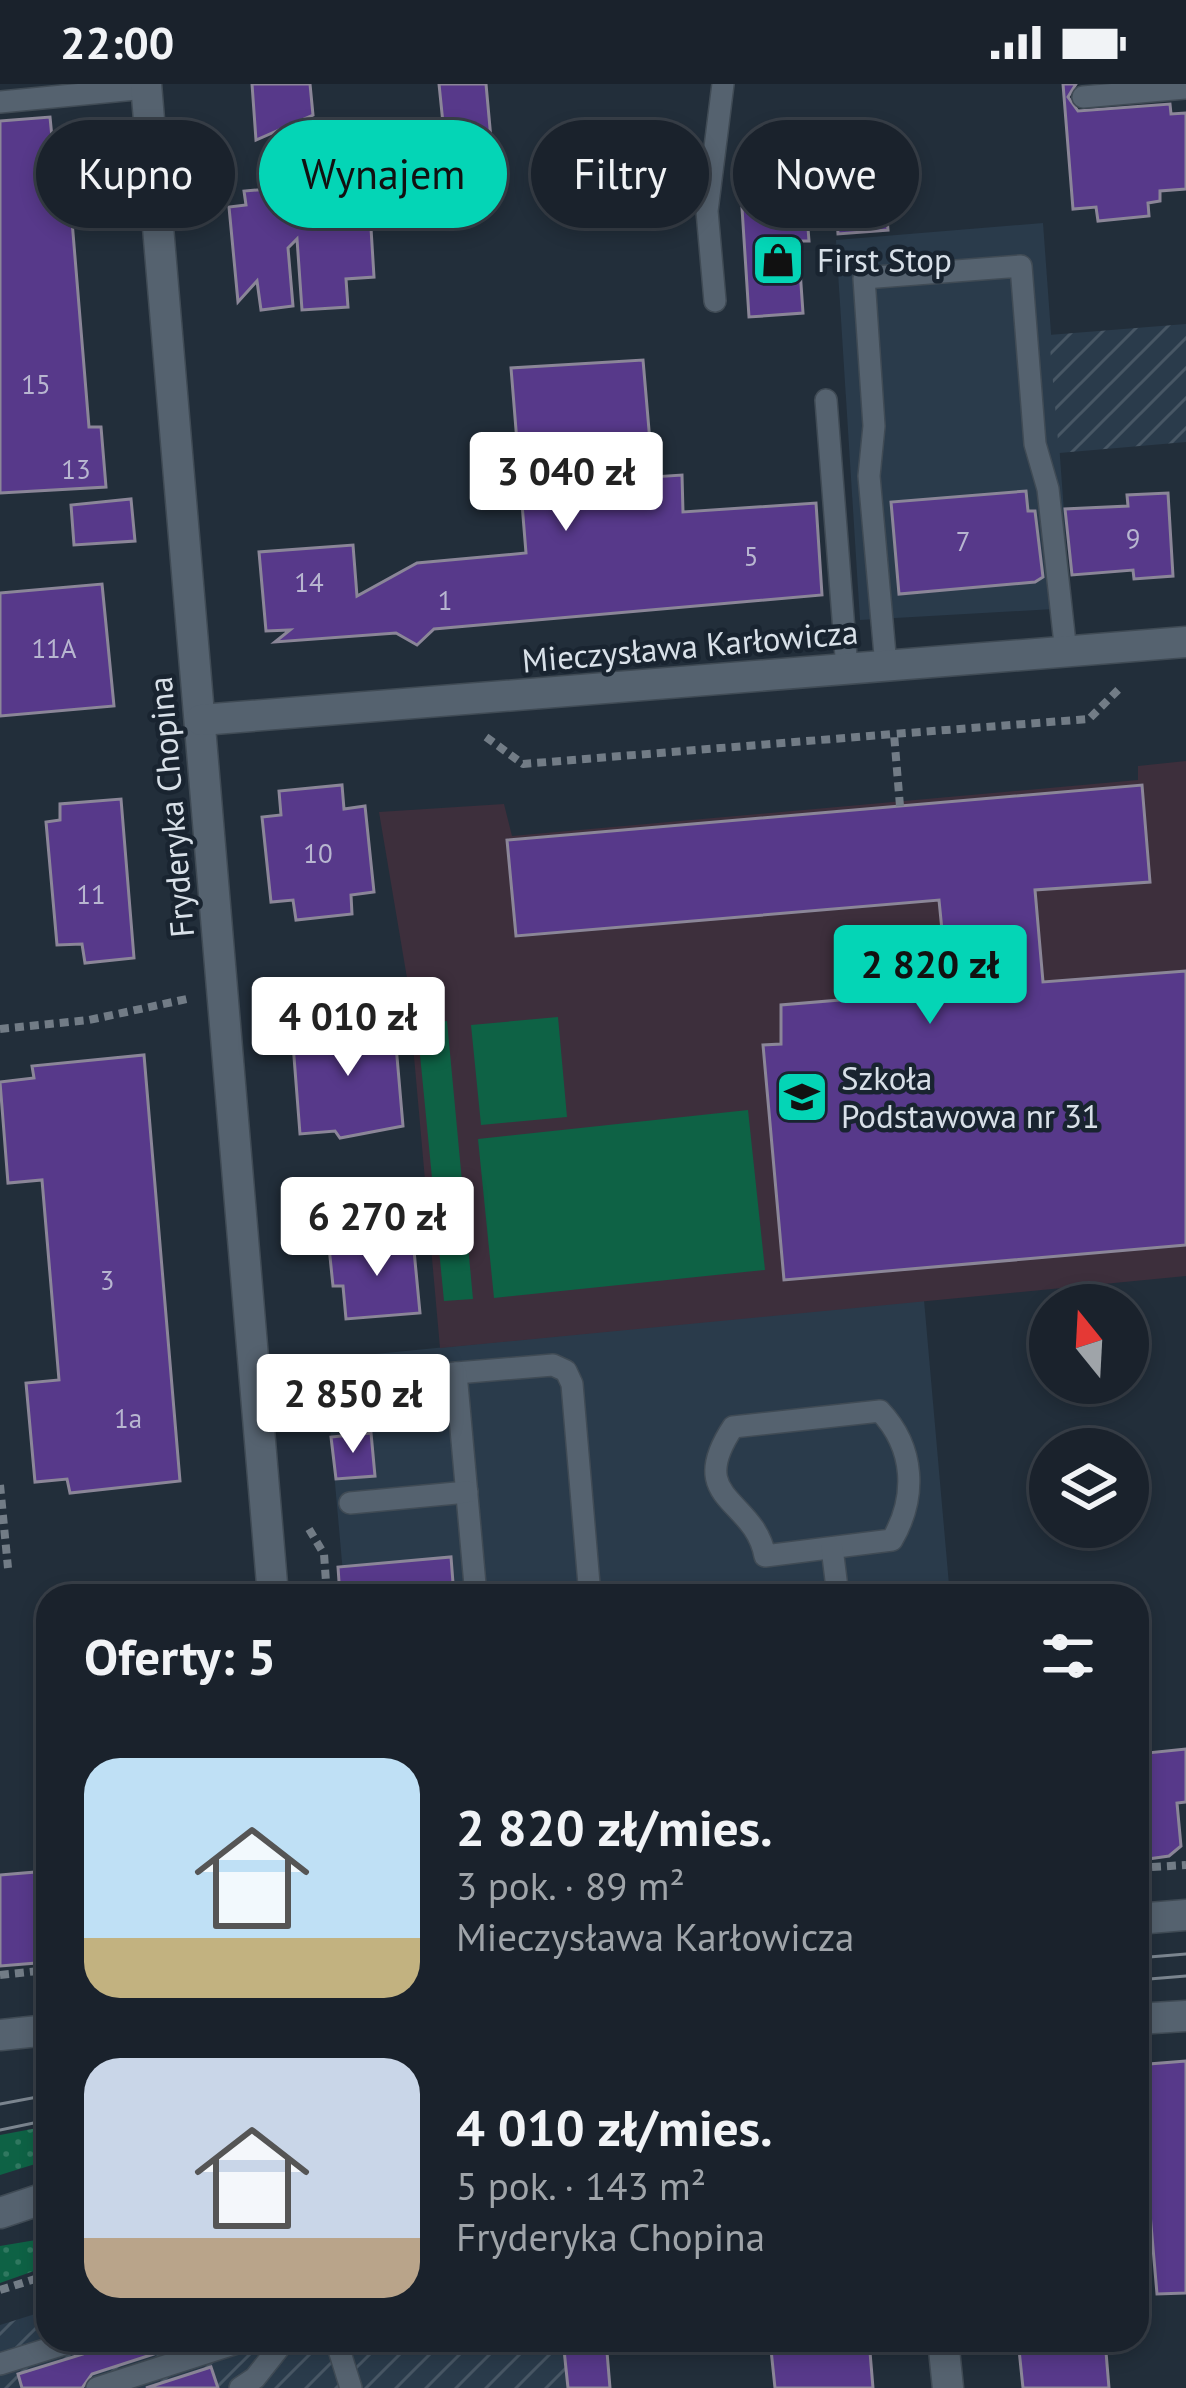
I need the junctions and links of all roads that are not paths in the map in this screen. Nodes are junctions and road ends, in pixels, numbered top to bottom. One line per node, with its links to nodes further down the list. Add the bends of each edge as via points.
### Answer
1 (723, 84): 6 (lane, via 707,212)
2 (146, 86): 5 (lane); 12 (street, Fryderyka Chopina)
3 (1186, 88): 4 (lane)
4 (1083, 97)
5 (0, 102)
6 (715, 301)
7 (826, 400): 11 (lane)
8 (1186, 642): 9 (street, Mieczysława Karłowicza)
9 (1066, 653): 10 (street, Mieczysława Karłowicza); 10 (lane, via 1048,489 1035,444 1021,266 864,278 874,426 869,476)
10 (886, 666): 11 (street, Mieczysława Karłowicza)
11 (847, 669): 12 (street, Mieczysława Karłowicza)
12 (200, 720): 14 (street, Fryderyka Chopina)
13 (456, 1373): 14 (lane); 15 (lane); 20 (lane, via 553,1365 566,1372)
14 (255, 1393): 18 (street, Fryderyka Chopina)
15 (467, 1492): 16 (lane); 19 (lane)
16 (350, 1503)
17 (832, 1548): 17 (lane, via 892,1540 910,1509 902,1435 880,1411 733,1427 715,1455 718,1492 762,1540 765,1556); 21 (lane)
18 (272, 1584)
19 (475, 1584)
20 (589, 1584)
21 (836, 1584)
22 (1186, 1915): 23 (street)
23 (1149, 1918)
24 (1186, 2016): 25 (street)
25 (1149, 2018)
26 (36, 2031): 27 (street)
27 (0, 2035)
28 (36, 2201): 29 (street)
29 (0, 2213)
30 (38, 2352): 35 (lane)
31 (209, 2352): 36 (lane)
32 (276, 2352): 37 (lane)
33 (340, 2352): 38 (lane)
34 (944, 2352): 39 (street)
35 (0, 2364)
36 (98, 2388)
37 (240, 2388)
38 (351, 2388)
39 (947, 2388)

